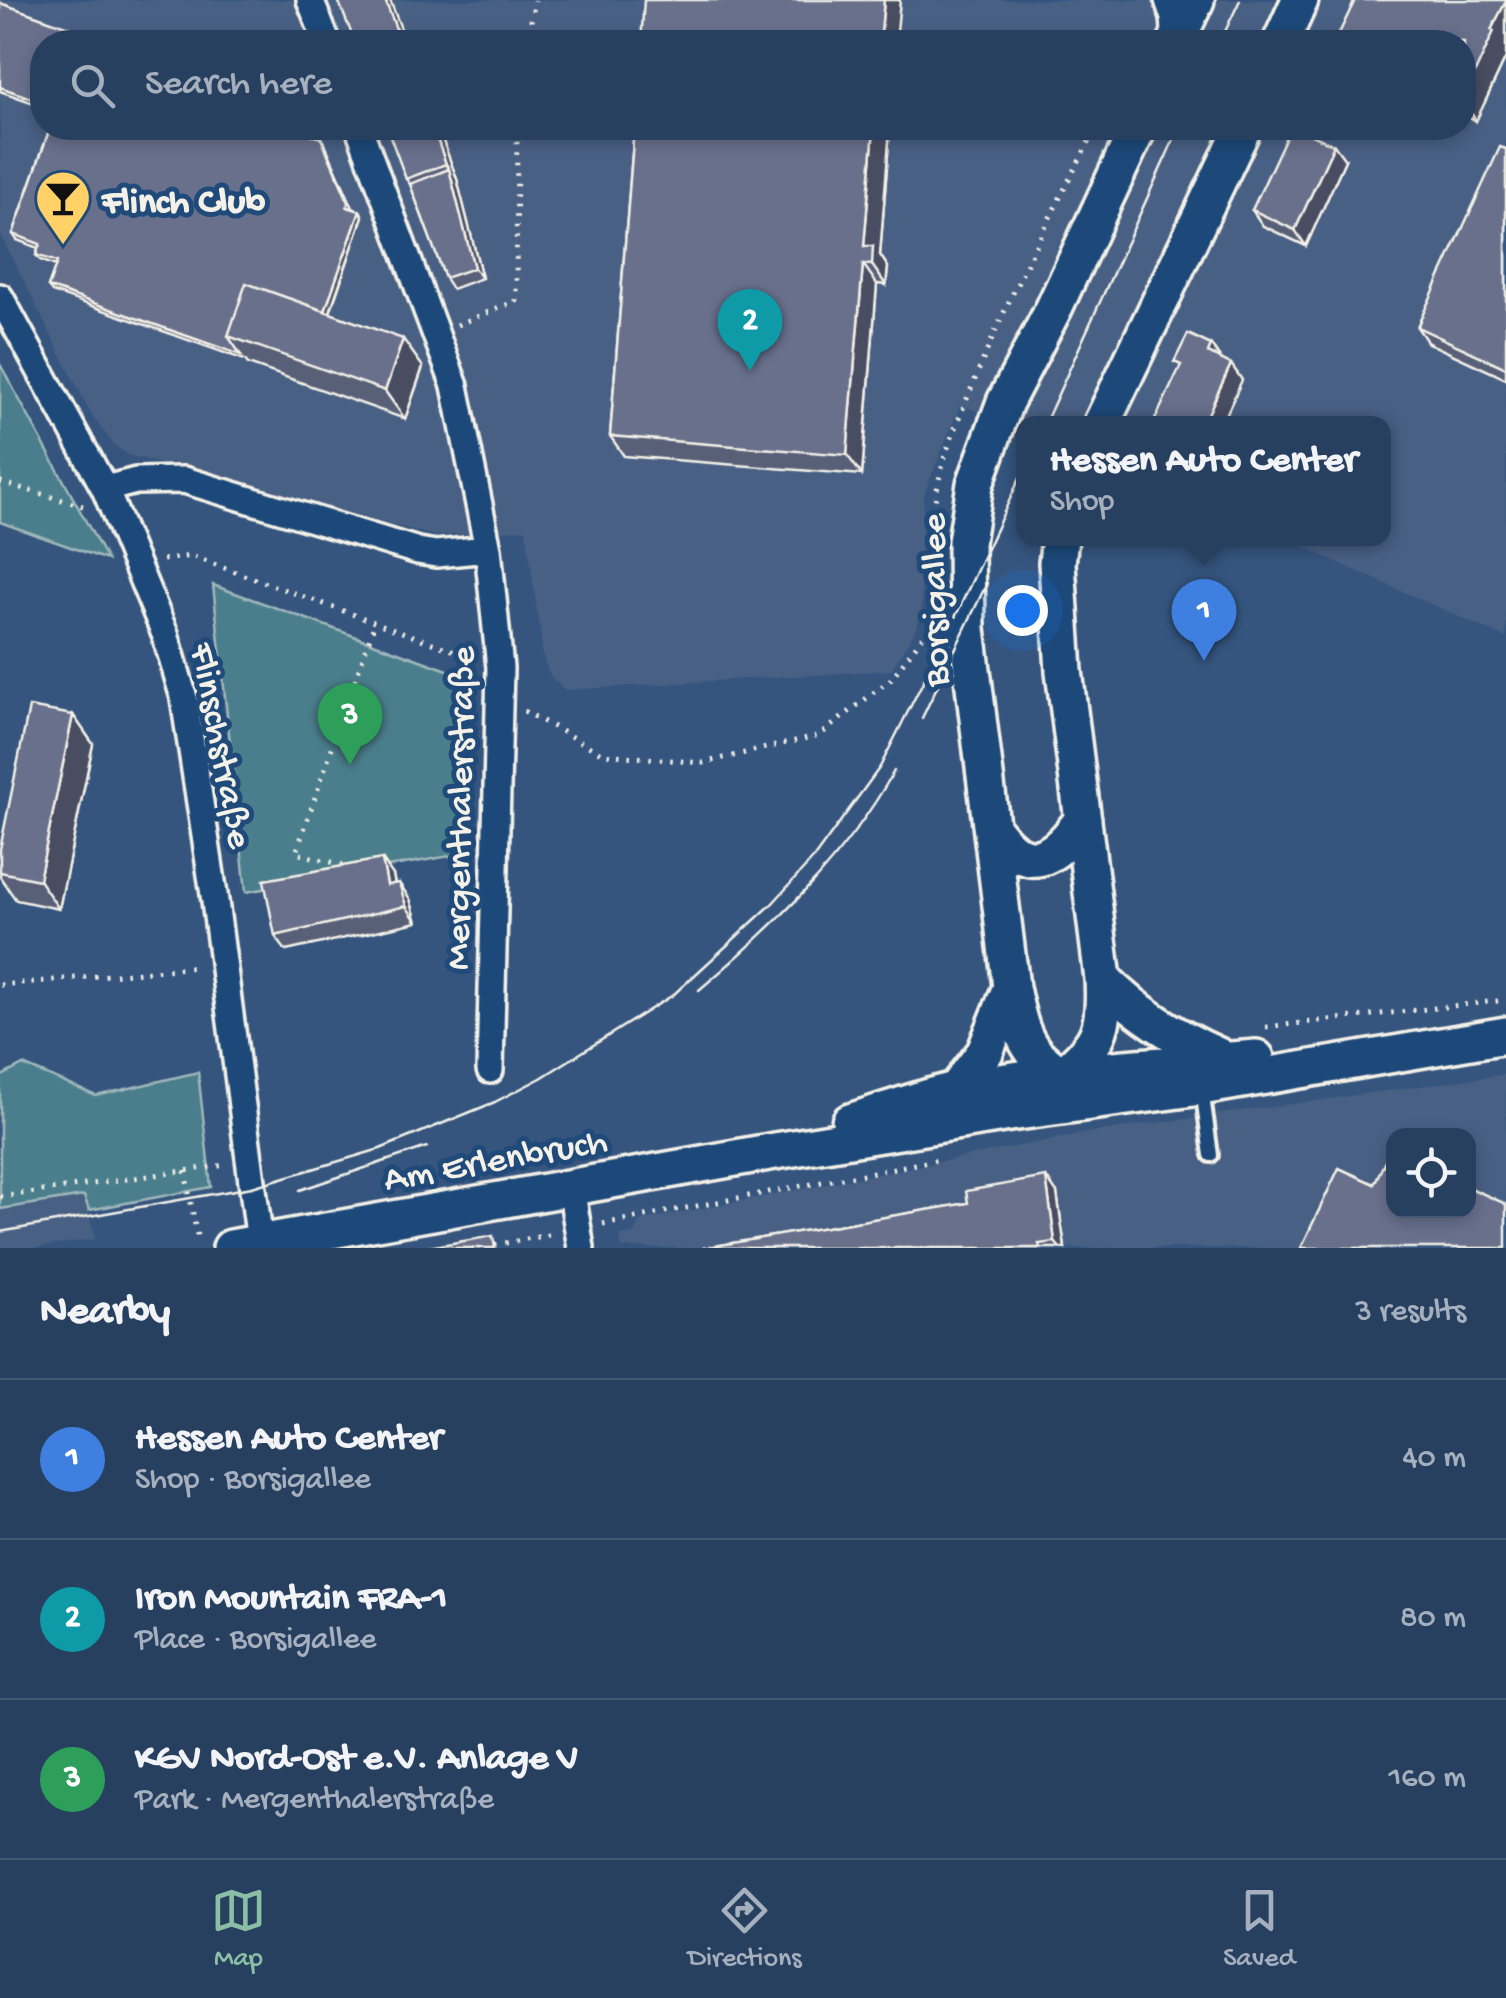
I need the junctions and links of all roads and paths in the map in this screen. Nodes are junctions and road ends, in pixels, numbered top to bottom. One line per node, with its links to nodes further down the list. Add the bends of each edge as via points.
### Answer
1 (310, 0): 6 (street)
2 (534, 0): 7 (path)
3 (1168, 0): 8 (street)
4 (1196, 0): 9 (main road)
5 (1300, 0): 10 (main road)
6 (322, 30)
7 (529, 30)
8 (1175, 30)
9 (1182, 30)
10 (1286, 30)
11 (363, 140): 16 (street, Mergenthalerstraße)
12 (518, 140): 16 (path, via 516,301)
13 (1132, 140): 28 (main road, Borsigallee, via 1005,402 975,484 966,542 967,629)
14 (1237, 140): 17 (main road)
15 (0, 297): 19 (street, Flinschstraße)
16 (436, 334): 21 (street, Mergenthalerstraße, via 455,386)
17 (1106, 416)
18 (0, 482): 19 (path, via 78,507)
19 (108, 496): 21 (street, via 136,481 184,480 418,551); 22 (street, Flinschstraße)
20 (1059, 546): 27 (main road, via 1064,672)
21 (488, 549): 25 (street, Mergenthalerstraße)
22 (138, 563): 24 (path, via 191,556); 30 (street, Flinschstraße, via 184,698)
23 (936, 618): 26 (path, via 892,679 820,735 702,764 603,754)
24 (375, 622): 25 (path); 29 (path, via 296,852)
25 (500, 668): 26 (street, Mergenthalerstraße)
26 (499, 698): 39 (street, Mergenthalerstraße)
27 (1083, 819): 28 (main road, via 1065,844 1038,858 1006,848); 31 (main road)
28 (992, 828): 33 (main road, Borsigallee)
29 (344, 865)
30 (222, 964): 32 (path); 47 (street, Flinschstraße)
31 (1103, 978): 38 (main road, via 1153,1023); 40 (main road, via 1102,1029 1083,1058)
32 (0, 985)
33 (1011, 987): 40 (main road, via 1033,1054); 42 (main road, Borsigallee, via 985,1052)
34 (1506, 1000): 35 (path)
35 (1250, 1028)
36 (1506, 1035): 37 (main road)
37 (1434, 1046): 38 (main road, Am Erlenbruch); 41 (main road, Am Erlenbruch)
38 (1228, 1060): 40 (main road, Am Erlenbruch)
39 (490, 1070)
40 (1062, 1074): 42 (main road, Am Erlenbruch); 43 (main road); 44 (main road)
41 (1201, 1086): 43 (main road, Am Erlenbruch); 46 (lane)
42 (956, 1090): 45 (main road, Am Erlenbruch)
43 (1116, 1098): 44 (main road, Am Erlenbruch)
44 (1010, 1113): 45 (main road, Am Erlenbruch)
45 (774, 1151): 49 (main road, Am Erlenbruch)
46 (1211, 1155)
47 (249, 1162): 48 (path); 52 (street, Flinschstraße)
48 (184, 1171): 50 (path); 53 (path)
49 (571, 1187): 51 (street); 52 (main road, Am Erlenbruch)
50 (0, 1197)
51 (580, 1239): 54 (path)
52 (245, 1245)
53 (200, 1248)
54 (479, 1248)

